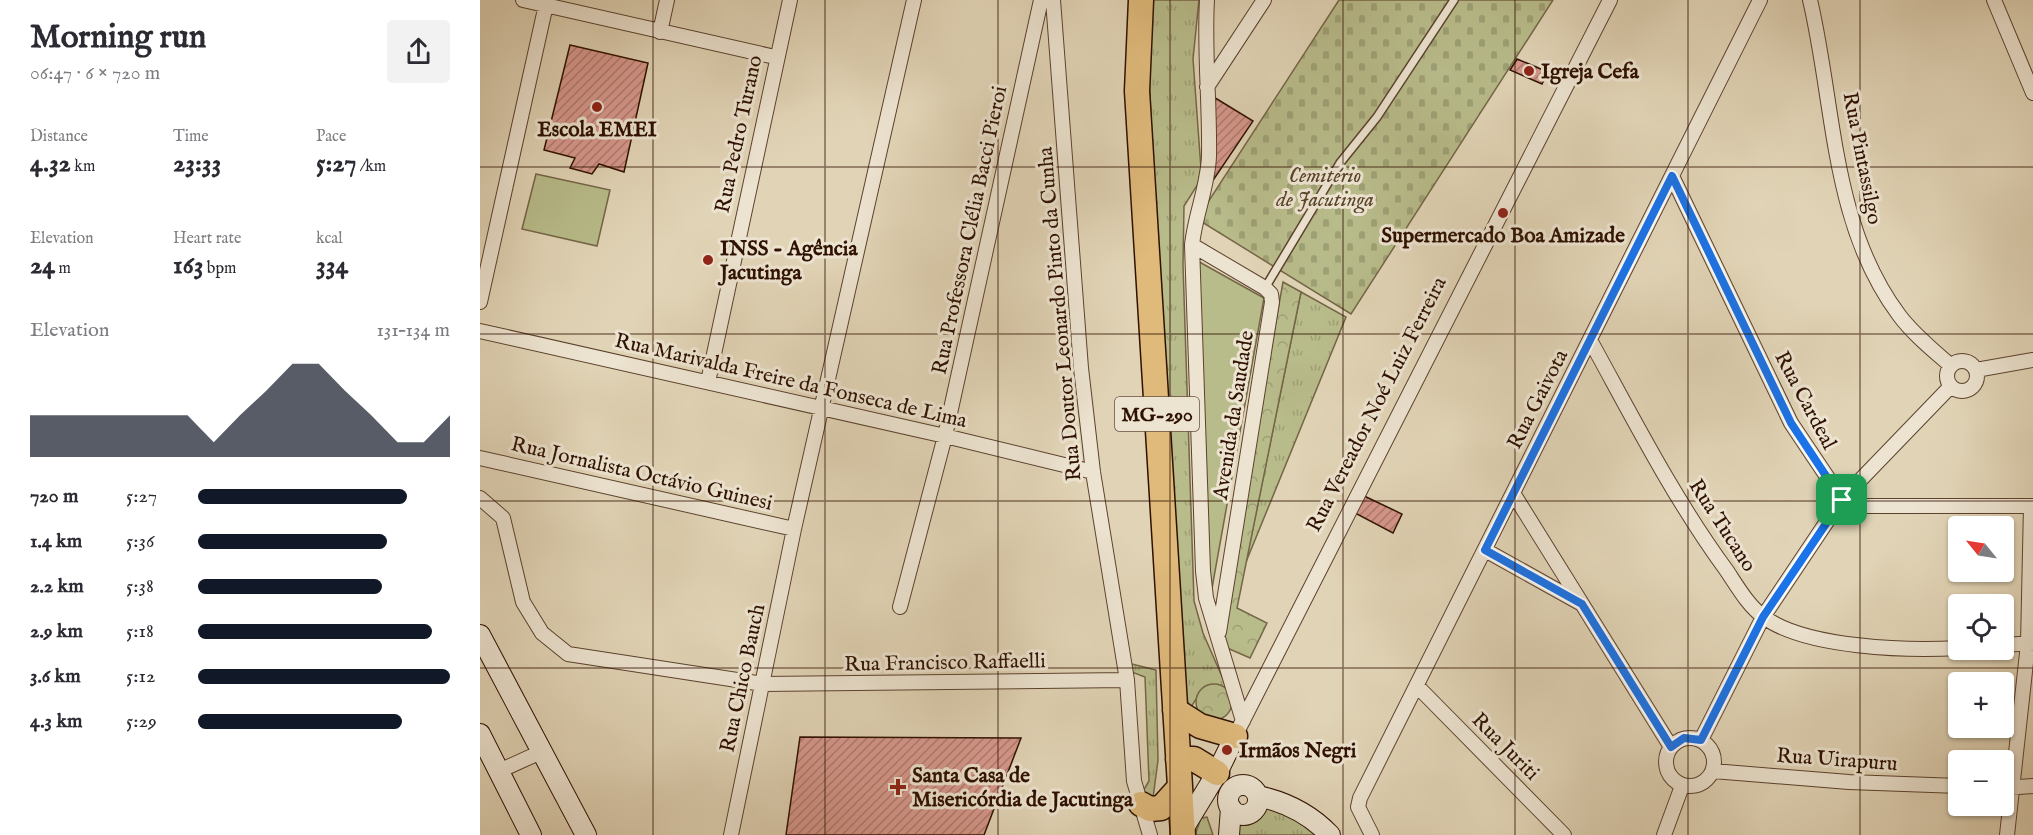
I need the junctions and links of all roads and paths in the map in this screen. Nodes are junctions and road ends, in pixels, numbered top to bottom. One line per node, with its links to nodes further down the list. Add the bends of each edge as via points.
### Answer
1 (523, 0): 15 (street)
2 (667, 0): 16 (street)
3 (790, 0): 17 (street, Rua Pedro Turano)
4 (914, 0): 31 (street, Rua Chico Bauch)
5 (1041, 0): 32 (street, Rua Professora Clélia Bacci Pieroi)
6 (1053, 0): 34 (street, Rua Doutor Leonardo Pinto da Cunha, via 1081,368)
7 (1141, 0): 52 (highway, MG-290, via 1137,91)
8 (1207, 0): 18 (street)
9 (1264, 0): 18 (street)
10 (1454, 0): 22 (lane, via 1377,117 1340,163)
11 (1610, 0): 53 (street, Rua Vereador Noé Luiz Ferreira)
12 (1760, 0): 20 (street, Rua Gaivota)
13 (1810, 0): 27 (street, Rua Pintassilgo, via 1846,204 1859,246 1900,316)
14 (1994, 0): 19 (street)
15 (547, 3): 16 (street); 23 (street)
16 (660, 32): 17 (street)
17 (776, 57): 29 (street, Rua Pedro Turano)
18 (1207, 87): 21 (street, via 1209,157)
19 (2032, 88)
20 (1672, 176): 25 (street, Rua Gaivota); 37 (street, Rua Cardeal, via 1791,423)
21 (1192, 245): 22 (street); 44 (street, via 1203,571 1206,598)
22 (1265, 288): 44 (street, Avenida da Saudade, via 1272,302)
23 (480, 302)
24 (480, 331): 29 (street, Rua Marivalda Freire da Fonseca de Lima)
25 (1590, 340): 35 (street, Rua Gaivota); 43 (street, Rua Tucano, via 1708,546)
26 (2033, 360): 28 (street)
27 (1951, 366): 28 (street, via 1965,361); 30 (street, via 1947,376)
28 (1976, 370): 30 (street, via 1977,381 1970,389 1960,391)
29 (708, 382): 31 (street, Rua Marivalda Freire da Fonseca de Lima)
30 (1951, 386): 37 (street)
31 (823, 410): 32 (street, Rua Marivalda Freire da Fonseca de Lima); 39 (street, Rua Chico Bauch)
32 (945, 436): 34 (street, Rua Marivalda Freire da Fonseca de Lima); 42 (street, Rua Professora Clélia Bacci Pieroi)
33 (480, 458): 39 (street, Rua Jornalista Octávio Guinesi)
34 (1093, 472): 49 (street, Rua Doutor Leonardo Pinto da Cunha)
35 (1513, 493): 40 (street, Rua Gaivota); 41 (street)
36 (480, 498): 50 (street, Rua Francisco Raffaelli, via 503,518 523,602 542,633 568,654)
37 (1842, 500): 38 (street, via 1860,506); 43 (street)
38 (2032, 506): 46 (street)
39 (794, 530): 50 (street, Rua Chico Bauch)
40 (1485, 550): 41 (street); 51 (street, Rua Gaivota)
41 (1582, 604): 56 (street)
42 (900, 607)
43 (1763, 617): 48 (street, via 1812,636 1844,643 1891,649); 55 (street)
44 (1219, 634): 53 (street)
45 (480, 635): 57 (main road)
46 (2030, 644): 47 (street); 58 (street)
47 (2014, 645)
48 (1948, 648)
49 (1127, 680): 50 (street, Rua Francisco Raffaelli); 68 (street, Rua Doutor Leonardo Pinto da Cunha, via 1134,781)
50 (763, 684): 74 (street, Rua Chico Bauch)
51 (1417, 686): 78 (street, Rua Gaivota, via 1360,798 1358,807); 79 (street, Rua Juriti)
52 (1175, 710): 53 (highway, via 1200,726); 59 (highway, MG-290)
53 (1239, 728): 67 (main road, Rua Vereador Noé Luiz Ferreira)
54 (480, 734): 60 (main road)
55 (1701, 740): 56 (street, via 1684,738); 61 (street, via 1711,750)
56 (1671, 747): 62 (street, via 1666,769)
57 (541, 752): 60 (street); 73 (main road)
58 (2014, 754)
59 (1178, 759): 65 (highway, MG-290); 67 (highway, via 1194,759)
60 (499, 771): 72 (main road)
61 (1713, 771): 62 (street, via 1697,786); 63 (street, Rua Uirapuru)
62 (1682, 786): 80 (street)
63 (1948, 786)
64 (2033, 786): 66 (street)
65 (1180, 787): 68 (highway, via 1161,808 1150,809); 71 (highway, MG-290)
66 (2014, 788)
67 (1228, 791): 69 (main road, Rua Vereador Noé Luiz Ferreira); 69 (main road); 76 (main road); 77 (main road, via 1236,813 1255,809 1258,796 1282,801)
68 (1142, 804): 75 (street, Rua Doutor Leonardo Pinto da Cunha)
69 (1199, 804): 71 (main road, Rua Vereador Noé Luiz Ferreira)
70 (2008, 816): 81 (street)
71 (1183, 832)
72 (531, 835)
73 (586, 835)
74 (731, 835)
75 (1150, 835)
76 (1229, 835)
77 (1330, 835)
78 (1372, 835)
79 (1564, 835)
80 (1664, 835)
81 (2007, 835)

